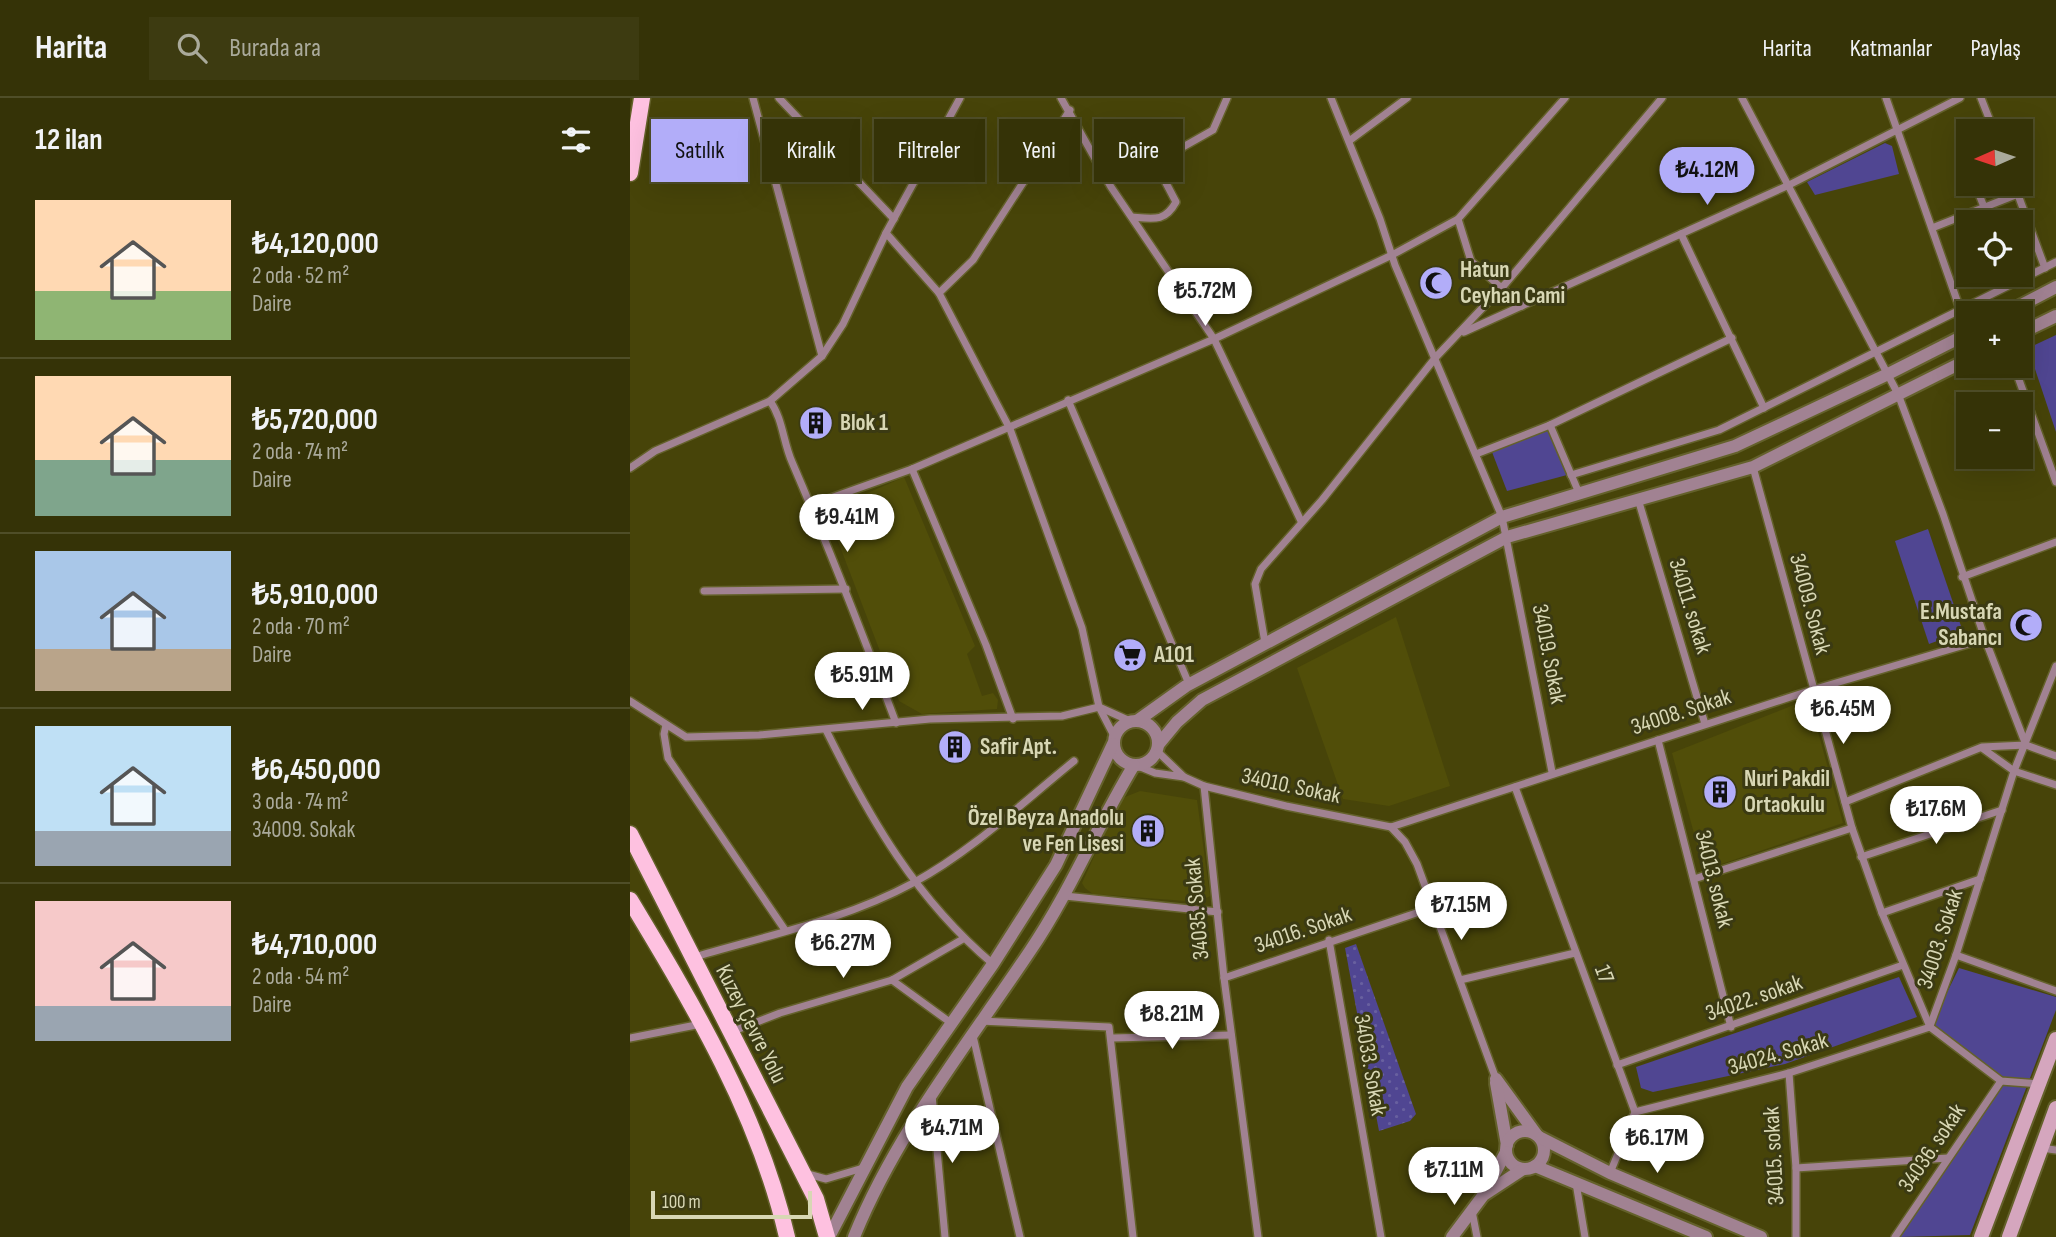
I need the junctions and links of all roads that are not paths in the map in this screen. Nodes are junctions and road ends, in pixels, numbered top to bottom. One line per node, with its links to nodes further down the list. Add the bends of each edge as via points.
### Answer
1 (642, 98): 19 (main road)
2 (752, 98): 49 (street)
3 (779, 98): 26 (street)
4 (960, 98): 26 (street)
5 (1061, 98): 15 (street)
6 (1227, 98): 25 (street, via 1213,130 1183,147 1166,166 1166,183 1176,202 1168,215 1160,219)
7 (1332, 98): 18 (street, 34019. Sokak)
8 (1407, 98): 18 (street)
9 (1565, 98): 27 (street)
10 (1662, 98): 34 (street)
11 (1742, 98): 20 (street)
12 (1886, 98): 17 (street)
13 (1960, 98): 17 (street)
14 (1981, 98): 16 (street)
15 (1070, 110): 25 (street); 36 (street, via 973,260)
16 (1989, 119)
17 (1896, 128): 20 (street); 28 (street)
18 (1349, 141): 31 (street, 34019. Sokak)
19 (630, 173)
20 (1789, 184): 30 (street); 48 (street)
21 (1980, 196): 24 (street)
22 (2013, 196): 24 (street)
23 (2019, 196): 33 (street)
24 (1984, 207): 28 (street)
25 (1132, 217): 46 (street)
26 (894, 219): 29 (street)
27 (1458, 219): 31 (street); 34 (street, via 1471,261)
28 (1932, 228): 37 (street)
29 (886, 233): 36 (street); 49 (street)
30 (1681, 234): 40 (street); 45 (street)
31 (1392, 255): 46 (street); 50 (street, 34019. Sokak)
32 (2056, 262): 33 (street)
33 (2045, 268): 38 (street)
34 (1502, 288): 40 (street); 44 (street)
35 (2056, 288): 39 (street)
36 (939, 293): 58 (street)
37 (1957, 301)
38 (1977, 301)
39 (2030, 301)
40 (1522, 306): 44 (street)
41 (1956, 311): 48 (street)
42 (2056, 316): 43 (street)
43 (2033, 327)
44 (1461, 334): 50 (street)
45 (1732, 338): 57 (street); 59 (street)
46 (1214, 339): 55 (street); 70 (street)
47 (1956, 340): 52 (street)
48 (1877, 352): 52 (street); 57 (street)
49 (822, 356): 56 (street)
50 (1436, 357): 60 (street, 34019. Sokak); 70 (street)
51 (1956, 365): 54 (street)
52 (1888, 374): 54 (street); 66 (street, via 1735,446)
53 (2018, 378): 65 (street)
54 (1898, 394): 61 (street); 73 (street)
55 (1068, 400): 58 (street); 79 (street)
56 (770, 401): 62 (street, via 655,451); 68 (street)
57 (1764, 408): 64 (street, via 1718,430)
58 (1008, 425): 63 (street); 82 (street, via 1082,628)
59 (1550, 425): 60 (street); 64 (street)
60 (1476, 454): 69 (street, 34019. Sokak)
61 (1753, 467): 67 (street); 80 (street, 34009. Sokak)
62 (630, 468)
63 (912, 468): 68 (street); 83 (street)
64 (1571, 475): 66 (street)
65 (2056, 482)
66 (1579, 494): 69 (street)
67 (1638, 499): 71 (street); 86 (street, 34011. sokak)
68 (811, 505): 74 (street)
69 (1502, 517): 71 (street, 34019. Sokak); 77 (street)
70 (1301, 521): 77 (street, via 1261,569 1255,584)
71 (1507, 540): 93 (street, via 1202,700 1177,722); 98 (street, 34019. Sokak)
72 (2056, 542): 73 (street)
73 (1962, 577): 76 (street)
74 (846, 589): 75 (street); 85 (street)
75 (704, 591)
76 (1985, 639): 80 (street, 34008. Sokak); 91 (street)
77 (1265, 643): 79 (street)
78 (2056, 666): 91 (street, 34003. Sokak)
79 (1189, 684): 84 (street)
80 (1812, 690): 86 (street, 34008. Sokak); 103 (street, 34009. Sokak)
81 (630, 701): 87 (street)
82 (1099, 707): 83 (street, via 1062,716); 84 (street); 89 (street)
83 (1013, 719): 85 (street)
84 (1133, 721): 89 (street, via 1123,724); 93 (street, via 1155,731)
85 (896, 723): 88 (street)
86 (1705, 724): 90 (street, 34008. Sokak)
87 (666, 725): 88 (street, via 686,737); 117 (street, via 668,758)
88 (826, 730): 111 (street)
89 (1114, 740): 96 (street, via 1118,757); 123 (street, via 1056,865)
90 (1658, 740): 98 (street, 34008. Sokak); 109 (street, 34013. sokak)
91 (2026, 745): 92 (street); 94 (street); 97 (street, 34003. Sokak)
92 (1982, 747): 97 (street); 103 (street)
93 (1158, 748): 96 (street, via 1150,761); 99 (street)
94 (2056, 755)
95 (1074, 761): 111 (street, via 979,838)
96 (1136, 766): 99 (street); 112 (street, via 1107,811)
97 (2014, 771): 100 (street); 104 (street, 34003. Sokak)
98 (1552, 772): 102 (street, 34008. Sokak)
99 (1184, 777): 101 (street, 34010. Sokak)
100 (2056, 785)
101 (1204, 786): 105 (street, 34010. Sokak); 115 (street, 34035. Sokak)
102 (1515, 787): 105 (street, 34008. Sokak); 120 (street, 17)
103 (1845, 802): 106 (street, 34009. Sokak)
104 (2002, 810): 108 (street); 110 (street, 34003. Sokak)
105 (1391, 827): 114 (street, via 1417,864)
106 (1852, 828): 108 (street, 34009. Sokak); 109 (street)
107 (630, 834): 122 (main road, Kuzey Çevre Yolu)
108 (1861, 857): 116 (street, 34009. Sokak)
109 (1694, 879): 132 (street, 34013. sokak)
110 (1980, 879): 116 (street); 121 (street, 34003. Sokak)
111 (913, 883): 117 (street); 118 (street)
112 (1065, 896): 115 (street); 131 (street)
113 (630, 900): 129 (main road, Kuzey Çevre Yolu)
114 (1434, 907): 119 (street, 34016. Sokak); 127 (street)
115 (1218, 912): 125 (street, 34035. Sokak)
116 (1882, 913): 124 (street, 34009. Sokak)
117 (785, 930): 122 (street)
118 (963, 939): 123 (street); 126 (street)
119 (1329, 940): 125 (street, 34016. Sokak); 166 (street, 34033. Sokak)
120 (1575, 953): 127 (street); 139 (street, 17)
121 (1956, 955): 128 (street); 133 (street, 34003. Sokak)
122 (691, 958): 134 (main road, Kuzey Çevre Yolu)
123 (993, 964): 130 (street)
124 (1903, 965): 132 (street, 34022. sokak); 133 (street, 34009. Sokak)
125 (1224, 978): 135 (street, 34035. Sokak)
126 (892, 980): 130 (street); 134 (street)
127 (1460, 980): 141 (street)
128 (2056, 991)
129 (704, 1023): 136 (street); 159 (main road, Kuzey Çevre Yolu, via 765,1159)
130 (951, 1023): 152 (street, via 907,1087)
131 (976, 1026): 137 (street, via 1098,1024 1110,1027); 144 (street); 163 (street)
132 (1731, 1027): 139 (street, 34022. sokak)
133 (1930, 1027): 140 (street, 34024. Sokak); 142 (street)
134 (729, 1033): 154 (main road, Kuzey Çevre Yolu)
135 (1231, 1035): 137 (street); 165 (street, 34035. Sokak)
136 (630, 1038)
137 (1113, 1038): 164 (street)
138 (2056, 1039): 143 (main road)
139 (1617, 1065): 146 (street, 17)
140 (1789, 1073): 146 (street, 34024. Sokak); 153 (street, 34015. sokak)
141 (1496, 1079): 147 (street); 148 (street)
142 (2001, 1081): 143 (street); 150 (street, 34036. sokak)
143 (2039, 1084): 174 (main road)
144 (932, 1094): 161 (street); 162 (street)
145 (2056, 1108): 149 (main road)
146 (1635, 1112): 155 (street)
147 (1539, 1136): 148 (street, via 1518,1132); 151 (street, via 1544,1150); 155 (street)
148 (1506, 1148): 151 (street, via 1511,1163); 157 (street)
149 (2049, 1149): 175 (main road)
150 (1948, 1158): 153 (street); 173 (street, 34036. sokak)
151 (1529, 1167): 156 (street); 157 (street)
152 (863, 1168): 154 (street, via 826,1179); 160 (street)
153 (1797, 1168): 172 (street, 34015. sokak)
154 (802, 1172): 160 (main road, Kuzey Çevre Yolu)
155 (1611, 1173): 171 (street)
156 (1576, 1183): 169 (street); 170 (street)
157 (1482, 1197): 158 (street)
158 (1472, 1211): 167 (street); 168 (street)
159 (787, 1237)
160 (828, 1237)
161 (854, 1237)
162 (945, 1237)
163 (1020, 1237)
164 (1133, 1237)
165 (1258, 1237)
166 (1381, 1237)
167 (1452, 1237)
168 (1477, 1237)
169 (1586, 1237)
170 (1706, 1237)
171 (1761, 1237)
172 (1796, 1237)
173 (1895, 1237)
174 (1981, 1237)
175 (2009, 1237)

